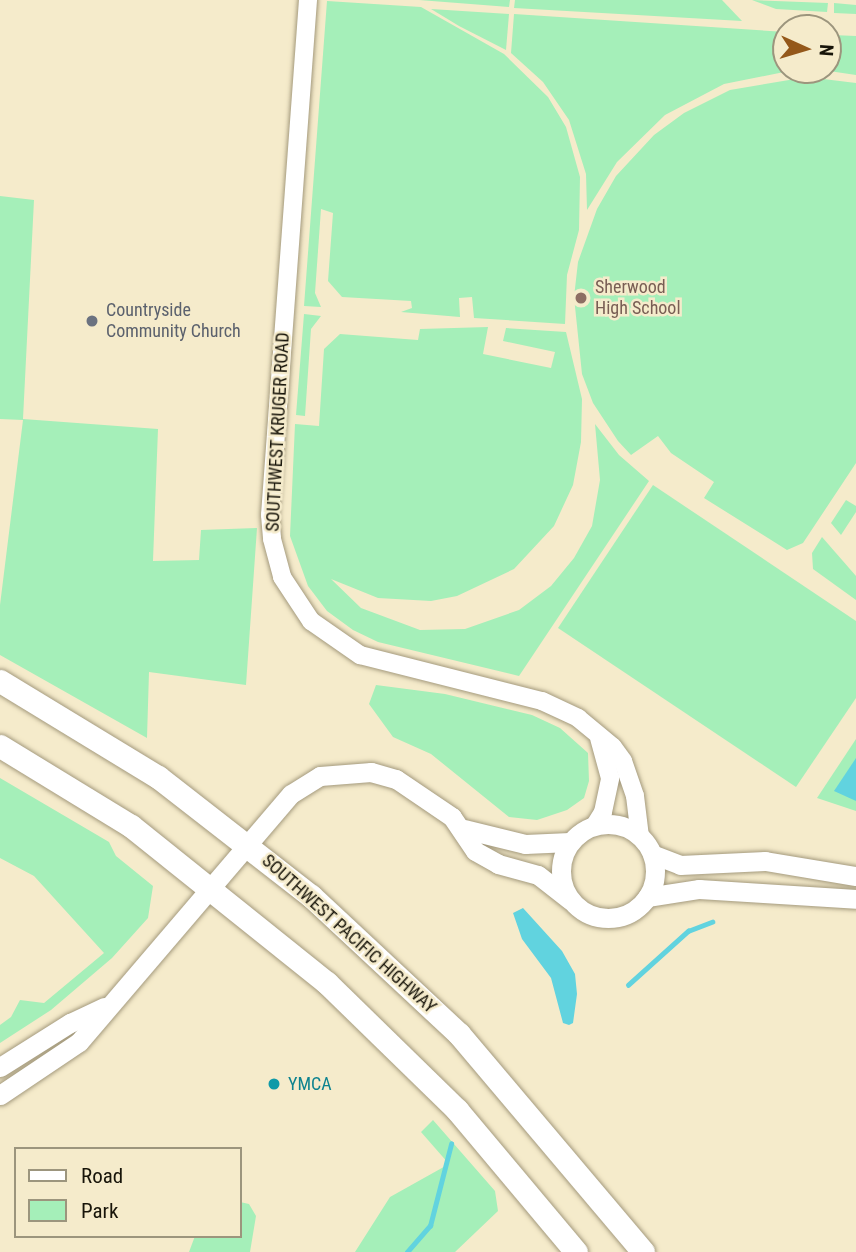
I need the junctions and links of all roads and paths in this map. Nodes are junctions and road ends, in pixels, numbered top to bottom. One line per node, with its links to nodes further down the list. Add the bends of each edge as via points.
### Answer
1 (308, 0): 3 (street, SOUTHWEST KRUGER ROAD, via 270,514 271,539 282,577 311,621 350,650 552,705 578,718)
2 (0, 681): 9 (highway, SOUTHWEST PACIFIC HIGHWAY, via 159,777)
3 (599, 738): 5 (street, via 610,778 603,812); 7 (street, SOUTHWEST KRUGER ROAD, via 614,747 623,761 635,796)
4 (0, 746): 12 (highway, via 131,826)
5 (595, 825): 7 (main road, via 627,828); 8 (main road)
6 (464, 829): 8 (main road, via 525,844); 9 (main road, via 423,794 397,779 338,771 291,794); 15 (main road, via 475,851 498,864 538,874)
7 (640, 837): 10 (main road)
8 (570, 842): 15 (main road, via 560,871)
9 (248, 845): 12 (main road); 20 (highway, SOUTHWEST PACIFIC HIGHWAY, via 332,914 459,1034)
10 (652, 854): 11 (main road, via 680,865 765,861); 13 (main road, via 654,876)
11 (856, 876)
12 (213, 888): 16 (main road); 19 (highway, via 327,983 427,1078)
13 (648, 897): 14 (main road, via 699,889); 15 (main road, via 623,917 606,919 590,916)
14 (856, 899)
15 (570, 900)
16 (105, 1007): 17 (main road); 18 (main road, via 63,1056)
17 (0, 1067)
18 (0, 1095)
19 (576, 1252)
20 (643, 1252)

